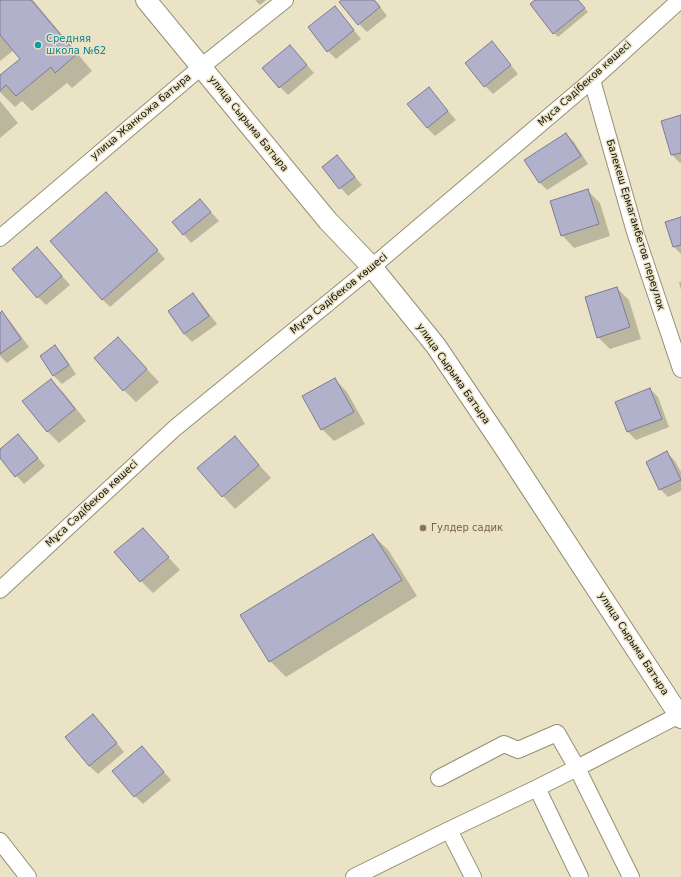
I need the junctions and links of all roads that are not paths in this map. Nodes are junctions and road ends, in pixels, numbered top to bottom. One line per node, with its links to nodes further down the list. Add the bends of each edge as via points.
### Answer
1 (146, 0): 4 (street, улица Сырыма Батыра)
2 (285, 0): 4 (street, улица Жанкожа батыра)
3 (680, 0): 5 (street, Мұса Сәдібеков көшесі)
4 (201, 67): 6 (street, улица Жанкожа батыра); 7 (street, улица Сырыма Батыра, via 328,221)
5 (592, 80): 7 (street, Мұса Сәдібеков көшесі); 8 (street, Балекеш Ермагамбетов переулок, via 636,232)
6 (0, 238)
7 (372, 267): 9 (street, Мұса Сәдібеков көшесі, via 175,428); 10 (street, улица Сырыма Батыра, via 436,346)
8 (681, 369)
9 (0, 590)
10 (680, 716): 11 (street)
11 (577, 768): 12 (street, via 557,733 518,750 504,744); 13 (street); 20 (street)
12 (439, 778)
13 (537, 788): 14 (street); 19 (street)
14 (449, 830): 17 (street); 18 (street)
15 (0, 841): 16 (street)
16 (28, 877)
17 (354, 877)
18 (473, 877)
19 (580, 877)
20 (631, 877)

